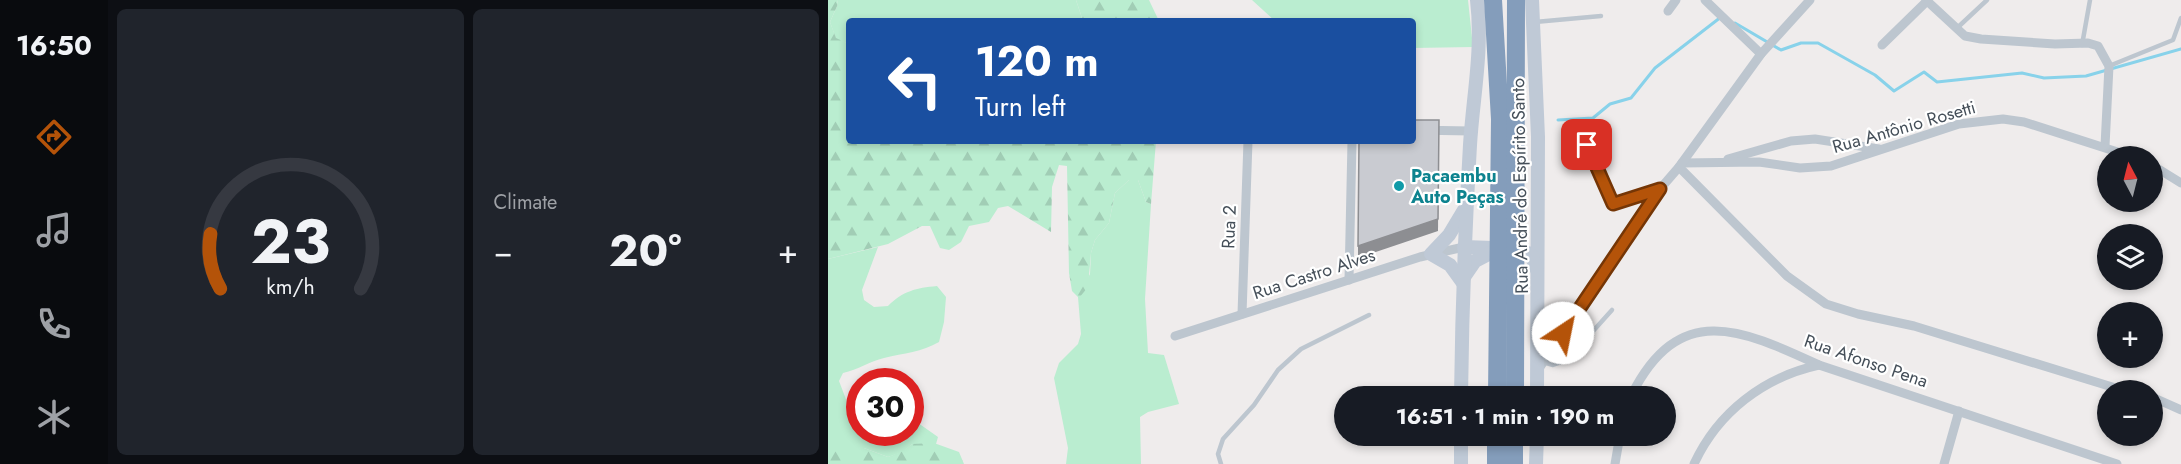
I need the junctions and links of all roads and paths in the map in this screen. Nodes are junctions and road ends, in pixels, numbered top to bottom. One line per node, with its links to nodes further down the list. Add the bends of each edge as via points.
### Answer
1 (1477, 0): 22 (street, via 1480,56)
2 (1493, 0): 38 (highway)
3 (1516, 0): 38 (highway)
4 (1532, 0): 15 (street, Rua André do Espírito Santo)
5 (1537, 0): 15 (street)
6 (1676, 0): 12 (street)
7 (1705, 0): 19 (street)
8 (1810, 0): 19 (street)
9 (1987, 0): 16 (lane)
10 (2090, 0): 18 (lane)
11 (1927, 1): 16 (street); 17 (street)
12 (1668, 11)
13 (1601, 16): 15 (lane)
14 (2181, 18): 20 (lane, via 2173,40)
15 (1534, 25): 43 (street, Rua André do Espírito Santo)
16 (1956, 29): 18 (street, via 1965,36 1981,39)
17 (1882, 45)
18 (2082, 45): 20 (street, via 2098,46)
19 (1761, 54): 33 (street)
20 (2109, 66): 27 (street)
21 (1416, 130): 22 (street)
22 (1471, 131): 37 (street)
23 (1248, 144): 46 (street, Rua 2)
24 (1352, 144): 42 (street)
25 (1587, 145): 36 (street, via 1613,204)
26 (1849, 146): 28 (street, via 1815,139); 29 (street); 31 (street)
27 (2105, 146): 29 (street, Rua Antônio Rosetti, via 2003,119 1959,124)
28 (1756, 150): 30 (street); 32 (street)
29 (1885, 150): 31 (street, Rua Antônio Rosetti)
30 (1720, 161): 32 (street, Rua Antônio Rosetti); 33 (street, Rua Antônio Rosetti)
31 (1848, 161): 32 (street, Rua Antônio Rosetti, via 1800,168)
32 (1759, 162)
33 (1681, 165): 36 (street); 51 (street, via 1787,276 1826,304 1914,326)
34 (2163, 172): 35 (street)
35 (2181, 183)
36 (1660, 189): 50 (street)
37 (1466, 207): 39 (street); 40 (street, via 1449,235)
38 (1504, 244): 39 (street); 41 (highway); 43 (street, via 1528,252); 44 (street, via 1471,265)
39 (1464, 247): 40 (street, Rua Castro Alves); 44 (street)
40 (1431, 254): 42 (street, Rua Castro Alves); 44 (street, via 1449,265)
41 (1507, 273): 53 (highway); 54 (highway)
42 (1349, 280): 46 (street, Rua Castro Alves)
43 (1539, 281): 50 (street, Rua André do Espírito Santo)
44 (1463, 283): 52 (street)
45 (1612, 310): 50 (lane, via 1567,360)
46 (1242, 314): 48 (street, Rua Castro Alves)
47 (1370, 315): 66 (lane, via 1301,349 1278,370 1254,405 1223,439 1218,454)
48 (1175, 336)
49 (1819, 365): 56 (street, Rua Afonso Pena, via 1740,334 1697,331 1666,347); 59 (street, Rua Afonso Pena); 72 (street, via 1760,387 1737,405 1714,430)
50 (1540, 367): 55 (street, Rua André do Espírito Santo)
51 (2097, 382)
52 (1461, 386)
53 (1498, 386)
54 (1514, 386)
55 (1538, 386)
56 (1636, 386)
57 (2163, 402): 58 (street)
58 (2181, 410)
59 (1959, 411): 65 (street, Rua Afonso Pena); 73 (street)
60 (1461, 446): 67 (street)
61 (1496, 446): 68 (highway)
62 (1514, 446): 69 (highway)
63 (1537, 446): 70 (street)
64 (1618, 446): 71 (street)
65 (2115, 463)
66 (1221, 464)
67 (1461, 464)
68 (1496, 464)
69 (1514, 464)
70 (1536, 464)
71 (1615, 464)
72 (1694, 464)
73 (1944, 464)

